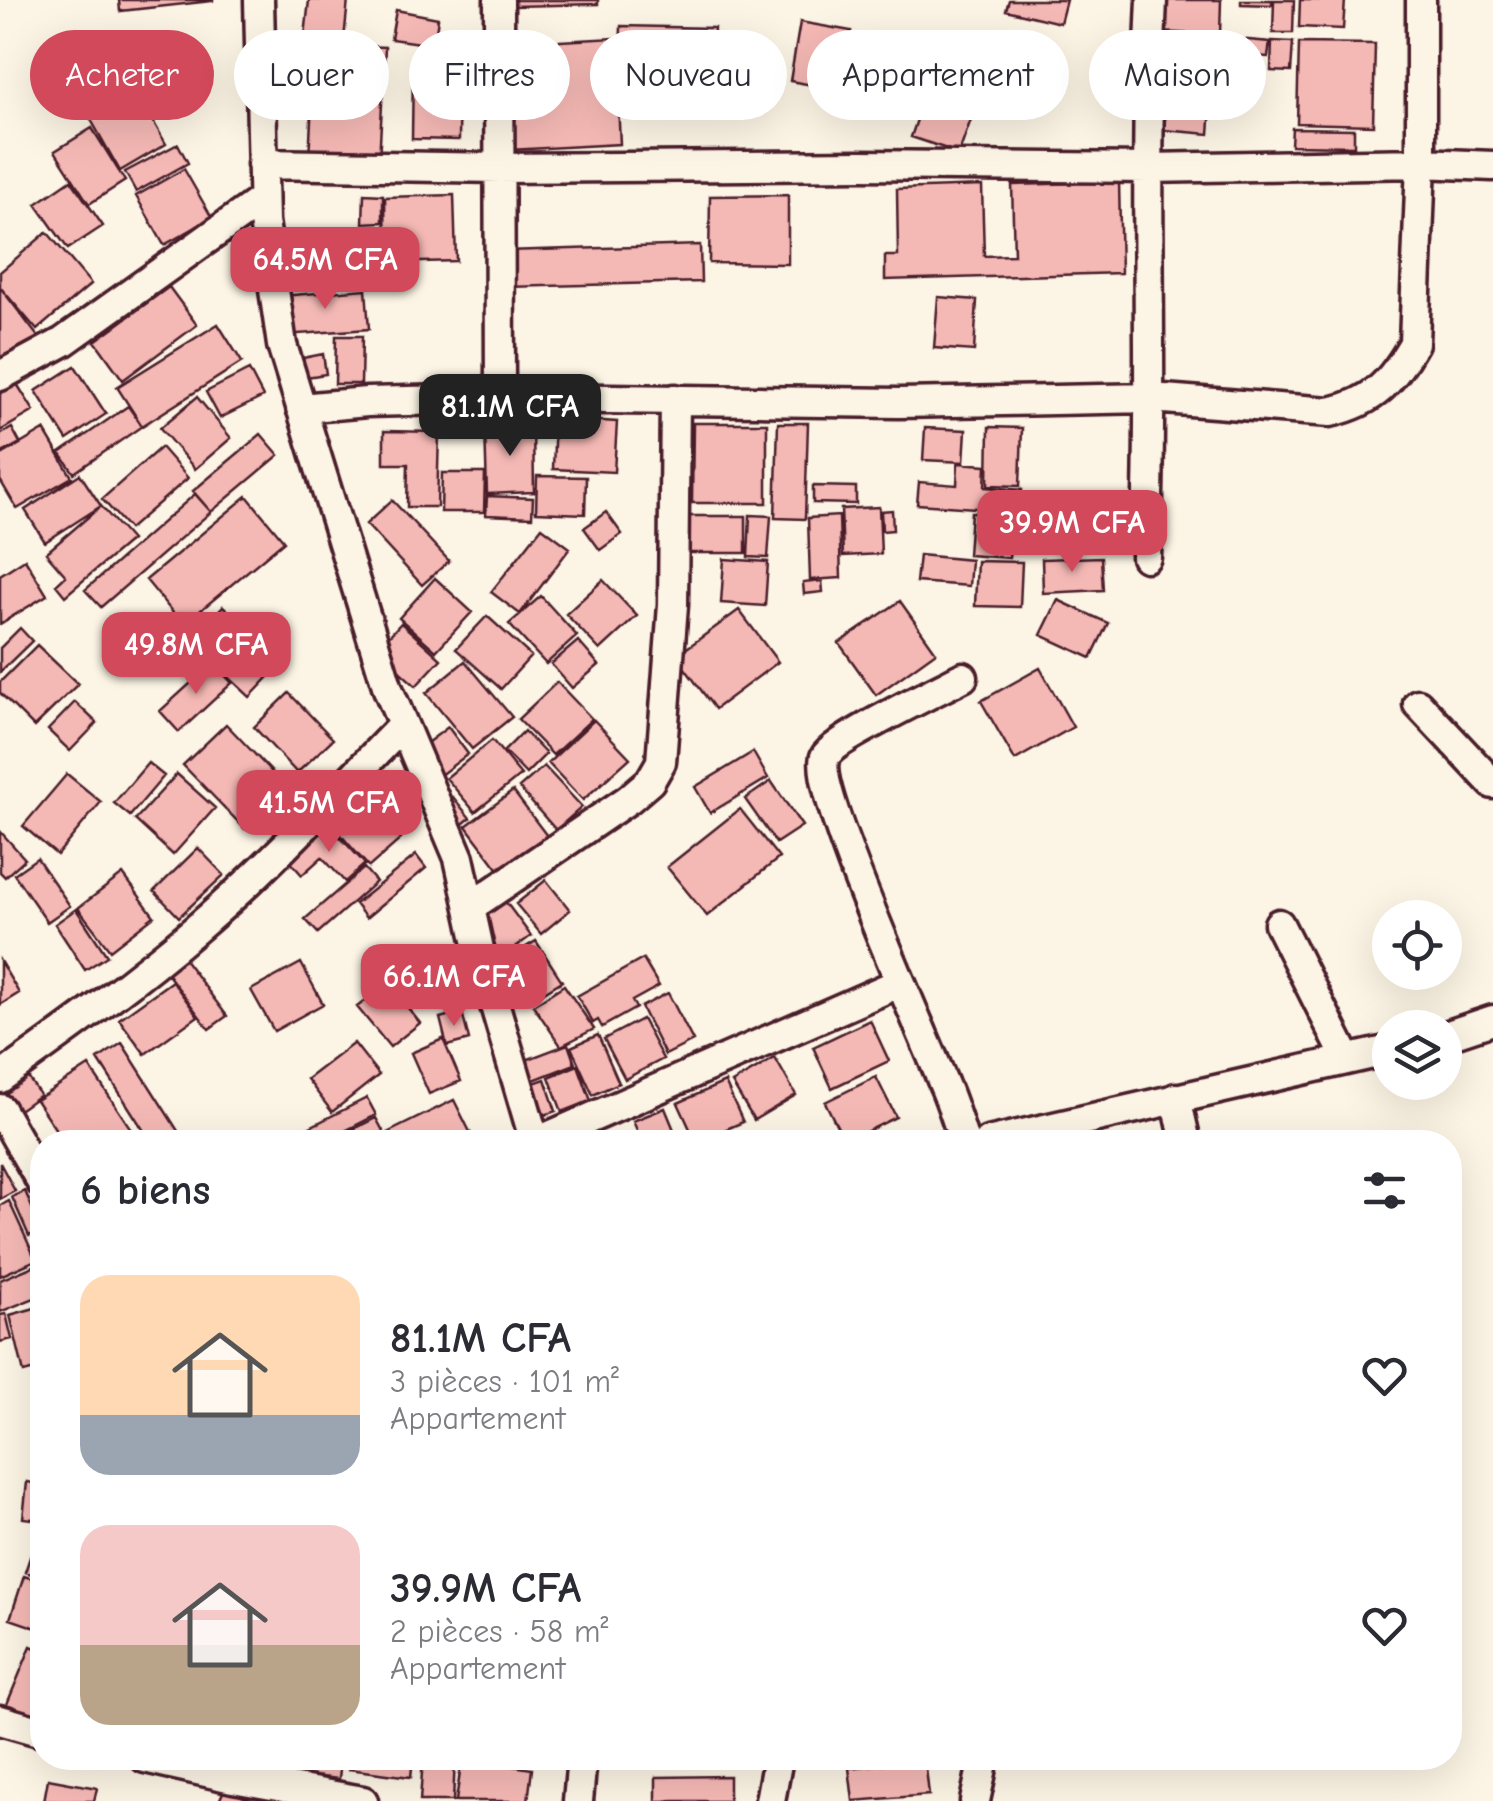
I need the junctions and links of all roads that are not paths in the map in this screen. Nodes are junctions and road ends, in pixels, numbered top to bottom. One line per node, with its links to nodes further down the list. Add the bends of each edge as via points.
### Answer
1 (259, 0): 6 (street)
2 (498, 0): 8 (street)
3 (1152, 0): 9 (street)
4 (1421, 0): 5 (street)
5 (1421, 162): 7 (street); 9 (street); 13 (street, via 1414,343 1378,392 1359,406 1330,412)
6 (262, 164): 8 (street); 10 (street)
7 (1493, 166)
8 (500, 168): 9 (street); 12 (street)
9 (1148, 168): 13 (street)
10 (263, 199): 11 (street, via 63,342); 15 (street, via 282,345)
11 (0, 376)
12 (500, 398): 14 (street); 15 (street)
13 (1151, 398): 14 (street); 16 (street)
14 (675, 400): 21 (street, via 673,605 661,762 630,799)
15 (301, 408): 19 (street)
16 (1146, 558)
17 (962, 676): 23 (street, via 848,739 823,762 836,816)
18 (1418, 704): 20 (street)
19 (402, 726): 21 (street, via 450,832); 28 (street, via 196,929)
20 (1493, 784)
21 (472, 906): 31 (street)
22 (1279, 924): 27 (street)
23 (899, 982): 32 (street); 33 (street)
24 (1493, 1020): 25 (street)
25 (1462, 1030)
26 (1372, 1054): 27 (street)
27 (1347, 1059): 29 (street)
28 (0, 1078)
29 (1176, 1098): 34 (street); 35 (street)
30 (0, 1109): 36 (street)
31 (532, 1130)
32 (563, 1130)
33 (960, 1130)
34 (1039, 1130)
35 (1183, 1130)
36 (30, 1162)
37 (0, 1720): 38 (street)
38 (30, 1729)
39 (198, 1770): 43 (street)
40 (581, 1770): 44 (street)
41 (776, 1770): 45 (street)
42 (981, 1770): 46 (street)
43 (363, 1801)
44 (578, 1801)
45 (770, 1801)
46 (975, 1801)

